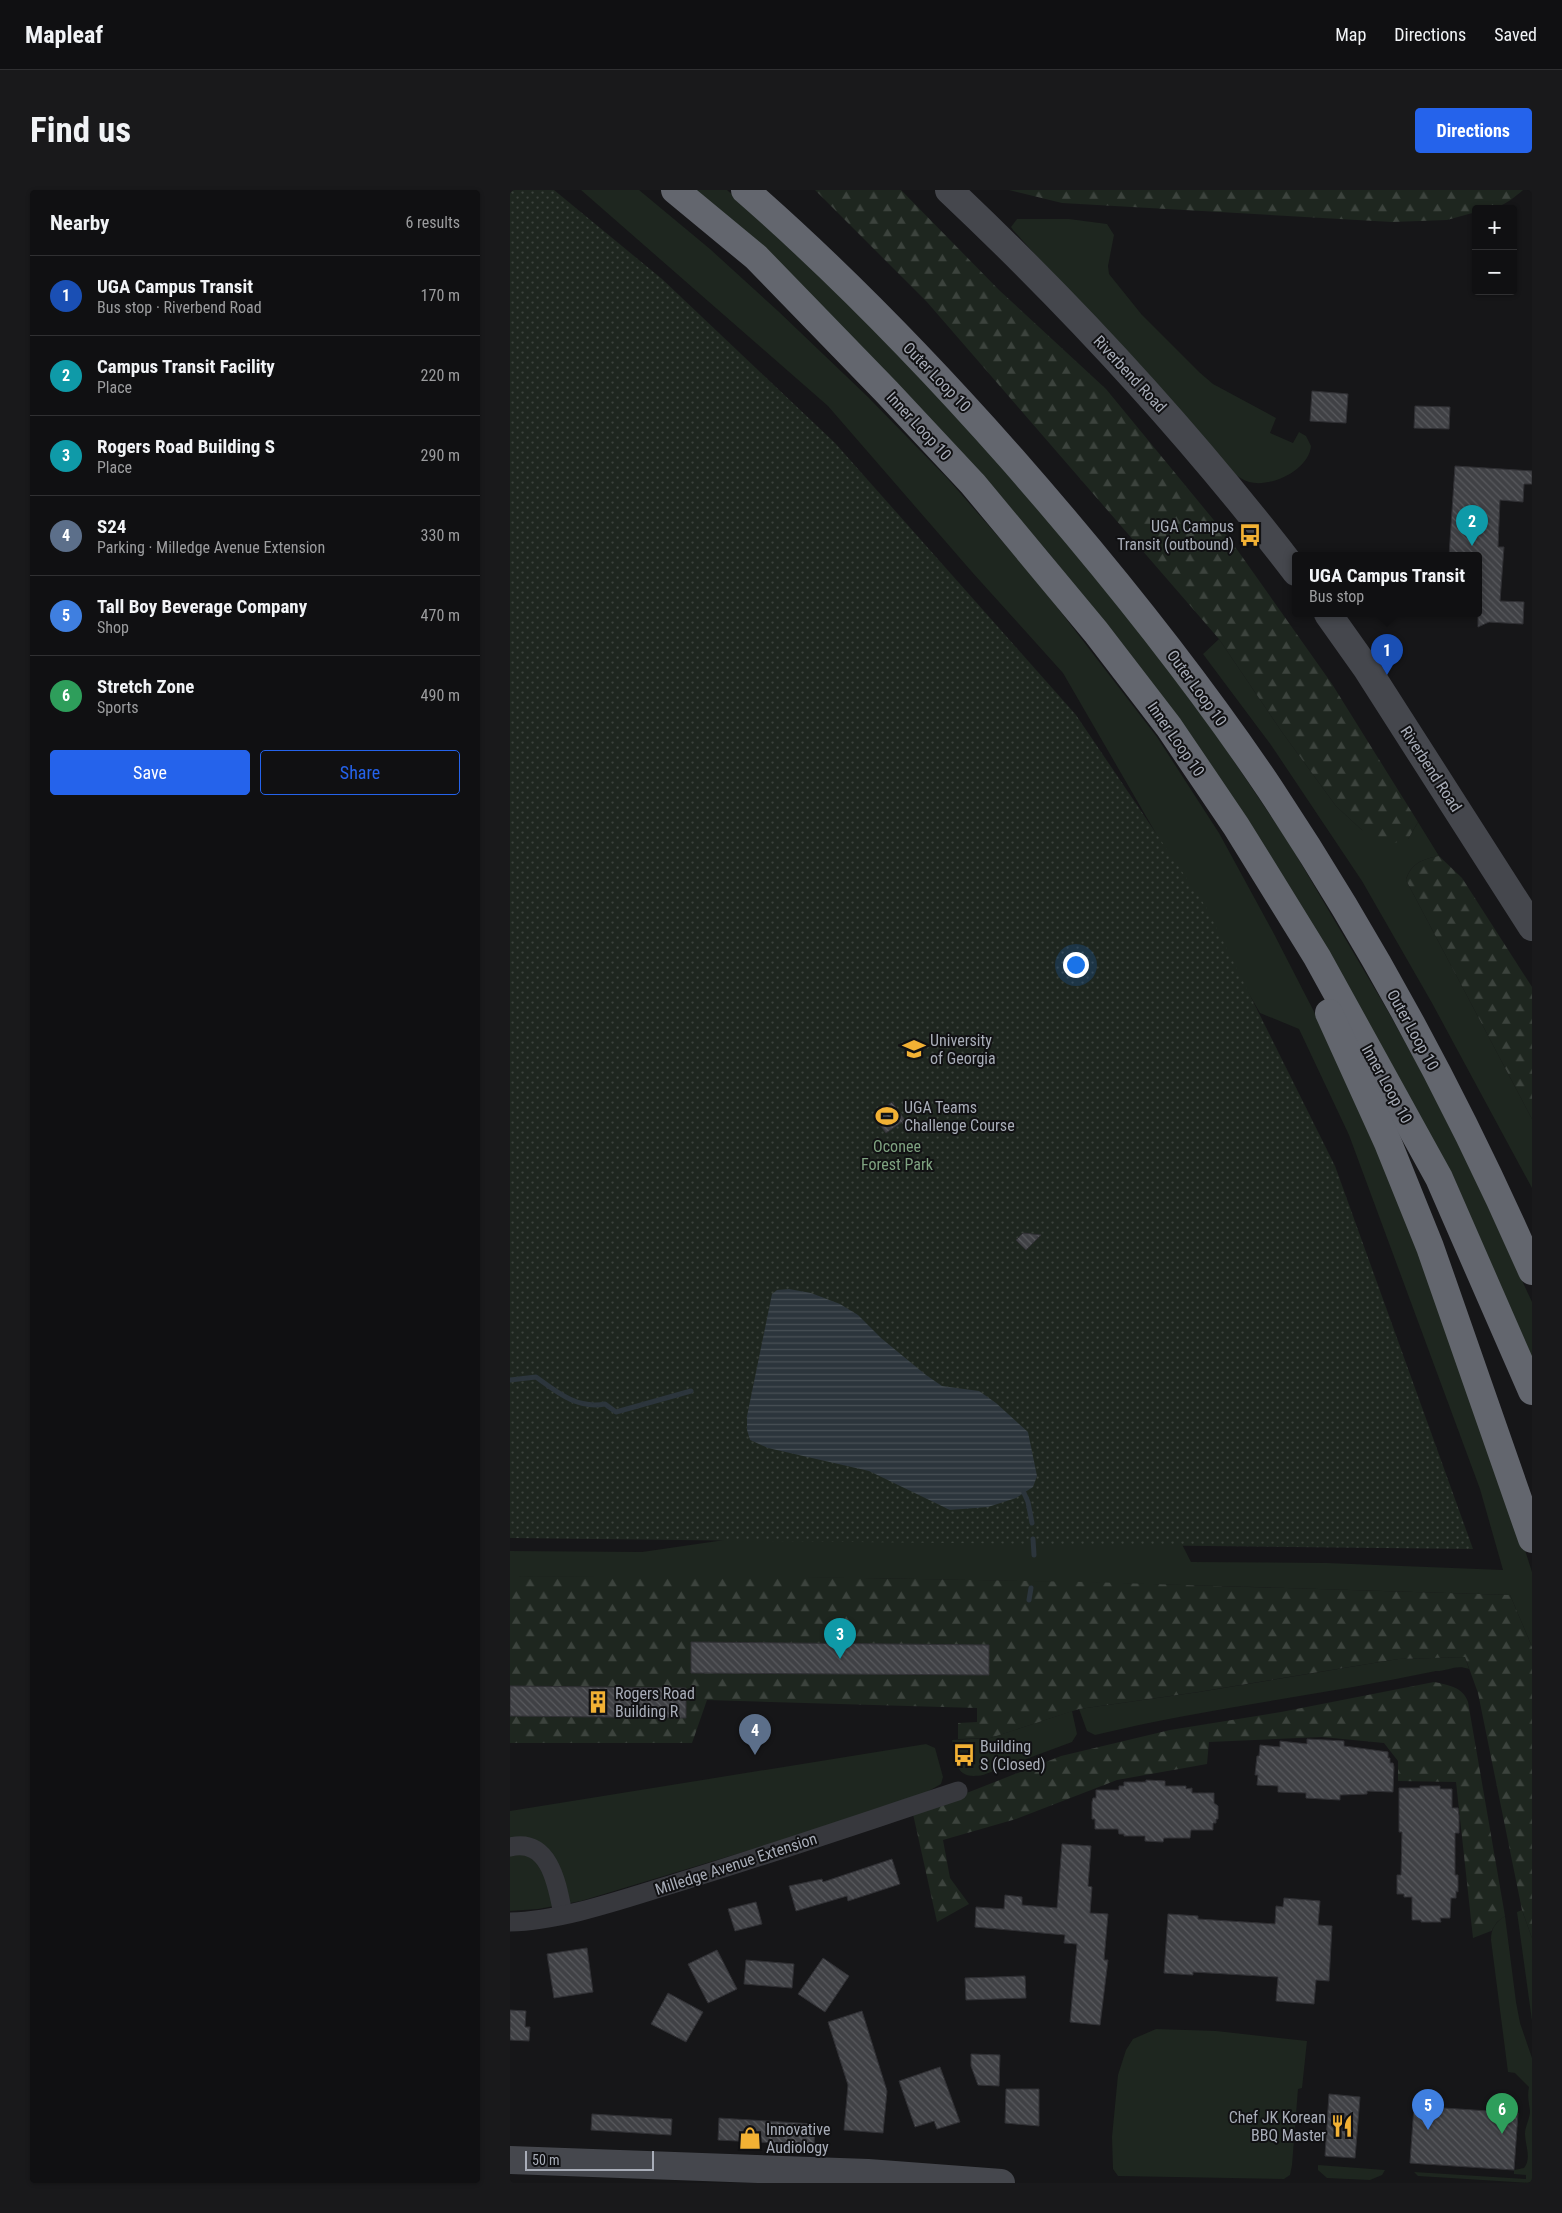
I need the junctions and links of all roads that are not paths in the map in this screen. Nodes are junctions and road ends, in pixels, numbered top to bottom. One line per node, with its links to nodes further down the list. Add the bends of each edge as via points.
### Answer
1 (675, 190): 6 (highway, Inner Loop 10, via 756,257 973,484 1170,727)
2 (745, 190): 8 (highway, Outer Loop 10, via 848,285 958,397 1063,516 1142,613 1270,789 1336,894 1423,1044)
3 (949, 190): 4 (street, Riverbend Road, via 1018,255 1154,399)
4 (1292, 567)
5 (1330, 617): 7 (street, Riverbend Road, via 1367,669)
6 (1236, 826): 11 (highway, Inner Loop 10, via 1317,957 1439,1178); 12 (highway, via 1340,1036 1395,1161 1430,1246)
7 (1532, 927)
8 (1505, 1208): 9 (highway); 10 (highway, Outer Loop 10)
9 (1532, 1243)
10 (1532, 1271)
11 (1532, 1391)
12 (1530, 1532)
13 (958, 1791): 15 (street, Milledge Avenue Extension, via 747,1861 604,1905)
14 (510, 1847): 15 (street, via 534,1848 545,1859 552,1870)
15 (563, 1914): 16 (street, Milledge Avenue Extension)
16 (510, 1922)
17 (510, 2160): 18 (street)
18 (867, 2178): 19 (street)
19 (1001, 2183)

